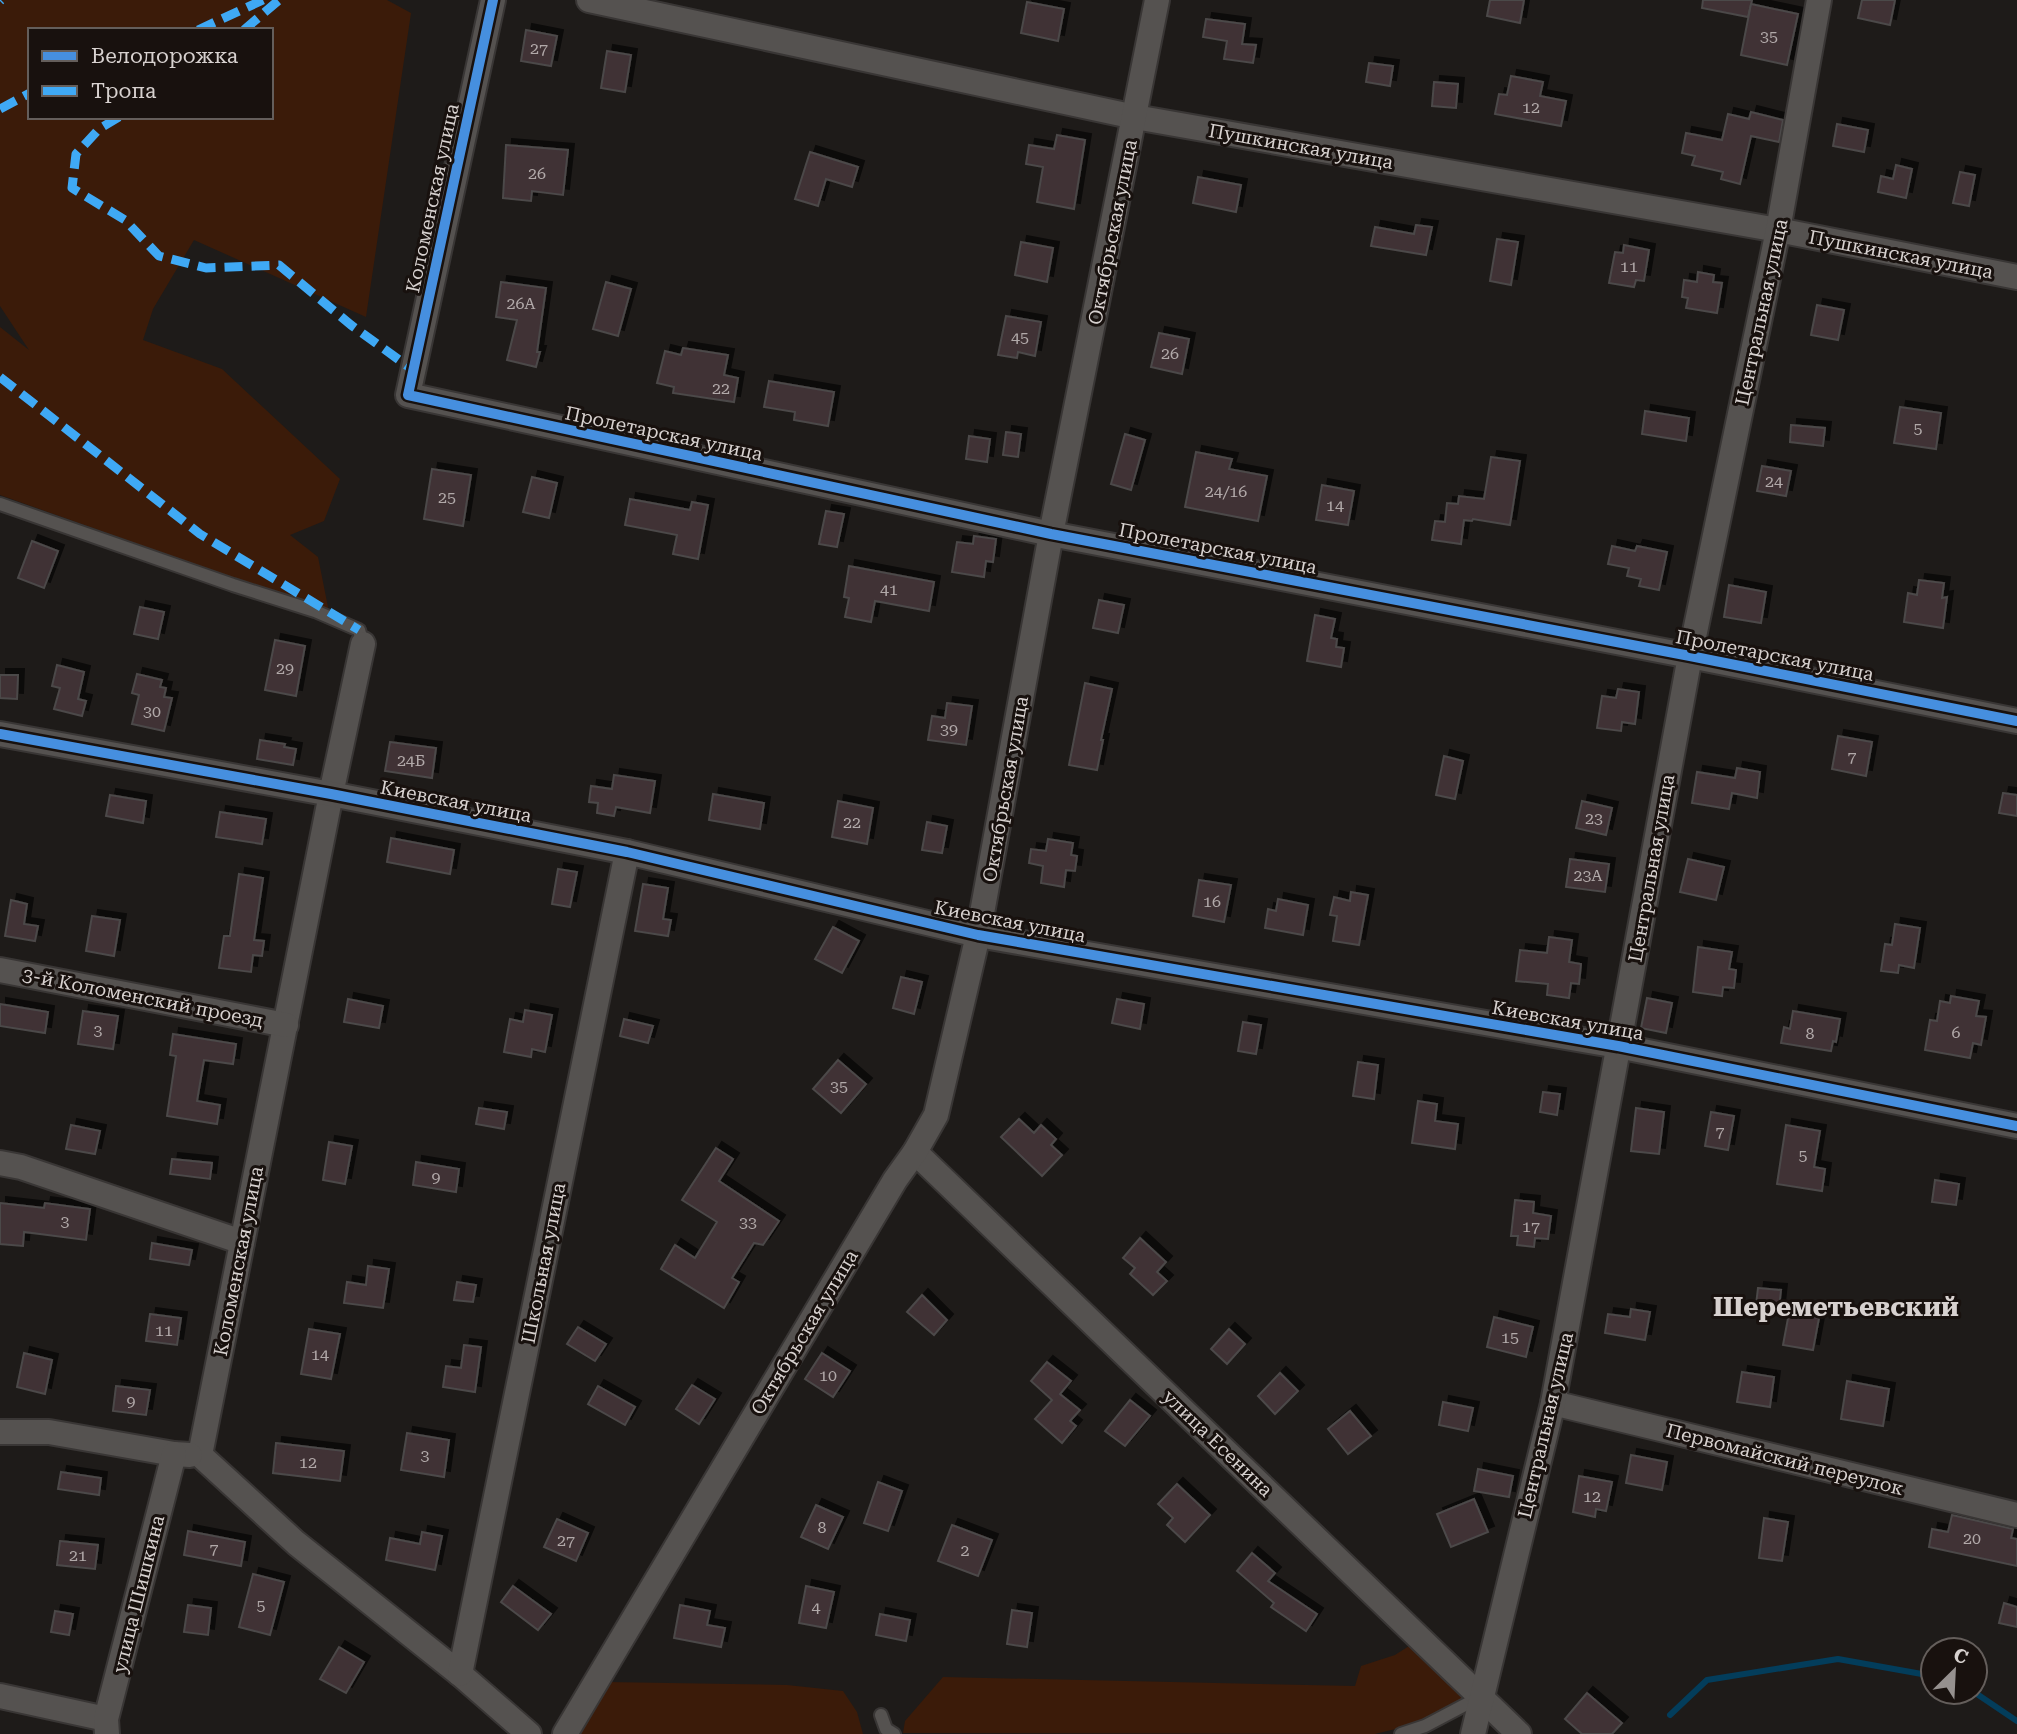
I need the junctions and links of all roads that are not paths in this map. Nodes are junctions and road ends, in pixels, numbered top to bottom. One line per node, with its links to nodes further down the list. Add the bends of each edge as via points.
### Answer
1 (493, 0): 8 (street, Коломенская улица, via 408,395)
2 (589, 0): 5 (street, Пушкинская улица)
3 (1157, 0): 5 (street, Октябрьская улица)
4 (1819, 0): 6 (street, Центральная улица)
5 (1135, 117): 6 (street, Пушкинская улица); 10 (street, Октябрьская улица)
6 (1778, 230): 7 (street, Пушкинская улица); 12 (street, Центральная улица)
7 (2017, 277)
8 (416, 397): 10 (street, Пролетарская улица)
9 (0, 504): 11 (lane, via 315,611 359,630)
10 (1051, 534): 12 (street, Пролетарская улица); 17 (street, Октябрьская улица)
11 (363, 644): 15 (street, Коломенская улица)
12 (1690, 656): 13 (street, Пролетарская улица); 20 (street, Центральная улица)
13 (2017, 721)
14 (0, 734): 15 (street, Киевская улица)
15 (331, 794): 16 (street, Киевская улица); 19 (street, Коломенская улица)
16 (626, 852): 17 (street, Киевская улица); 30 (street, Школьная улица)
17 (978, 935): 20 (street, Киевская улица); 22 (street, Октябрьская улица, via 936,1115)
18 (0, 970): 19 (street, 3-й Коломенский проезд)
19 (286, 1025): 24 (street, Коломенская улица)
20 (1618, 1046): 21 (street, Киевская улица); 25 (street, Центральная улица)
21 (2017, 1126)
22 (915, 1152): 32 (street, улица Есенина); 36 (street, Октябрьская улица)
23 (0, 1164): 24 (street, via 21,1167)
24 (242, 1242): 28 (street, Коломенская улица)
25 (1553, 1403): 29 (street, Первомайский переулок); 32 (street, Центральная улица)
26 (0, 1432): 27 (street, via 49,1432)
27 (174, 1454): 28 (street); 34 (street, улица Шишкина)
28 (200, 1455): 30 (street, via 296,1543)
29 (2017, 1515)
30 (460, 1675): 35 (street)
31 (0, 1696): 34 (street)
32 (1481, 1697): 38 (lane); 39 (street, Центральная улица); 40 (street, улица Есенина)
33 (881, 1715): 37 (lane, via 886,1729)
34 (106, 1726)
35 (529, 1734)
36 (565, 1734)
37 (894, 1734)
38 (1401, 1734)
39 (1473, 1734)
40 (1520, 1734)

